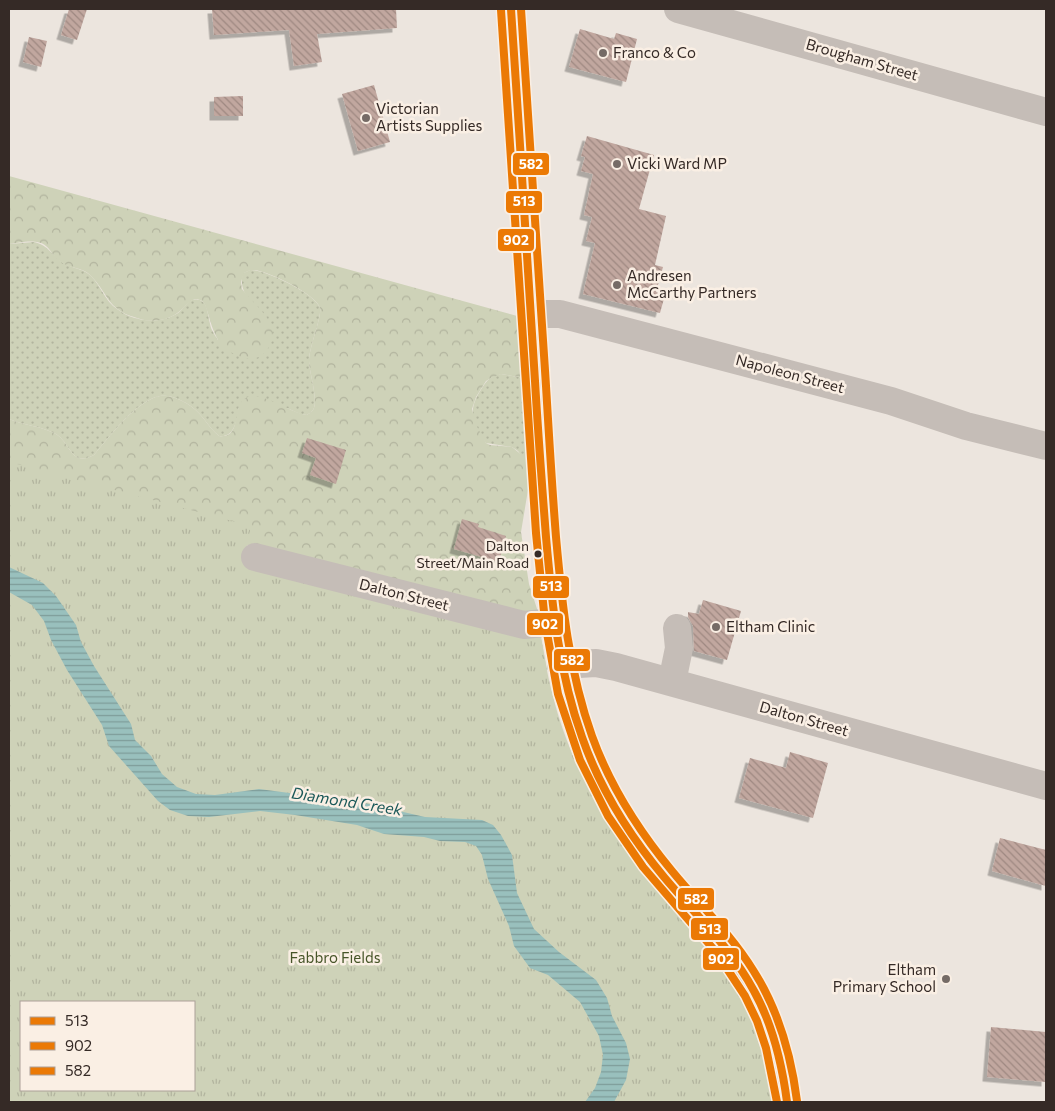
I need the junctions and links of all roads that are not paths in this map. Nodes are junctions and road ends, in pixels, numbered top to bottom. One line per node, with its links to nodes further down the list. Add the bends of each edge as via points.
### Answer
1 (511, 9): 4 (main road)
2 (678, 9): 3 (street, Brougham Street)
3 (1046, 112)
4 (532, 314): 5 (street, Napoleon Street, via 560,314 891,401 966,426); 7 (main road, via 541,480)
5 (1046, 446)
6 (255, 557): 7 (street, Dalton Street, via 524,625)
7 (554, 622): 9 (main road)
8 (677, 628): 10 (street, via 679,648)
9 (561, 665): 10 (street, Dalton Street, via 596,663 616,666); 12 (main road, via 582,739 610,801 641,848 712,931 754,991 778,1053)
10 (672, 682): 11 (street, Dalton Street)
11 (1046, 786)
12 (787, 1102)

